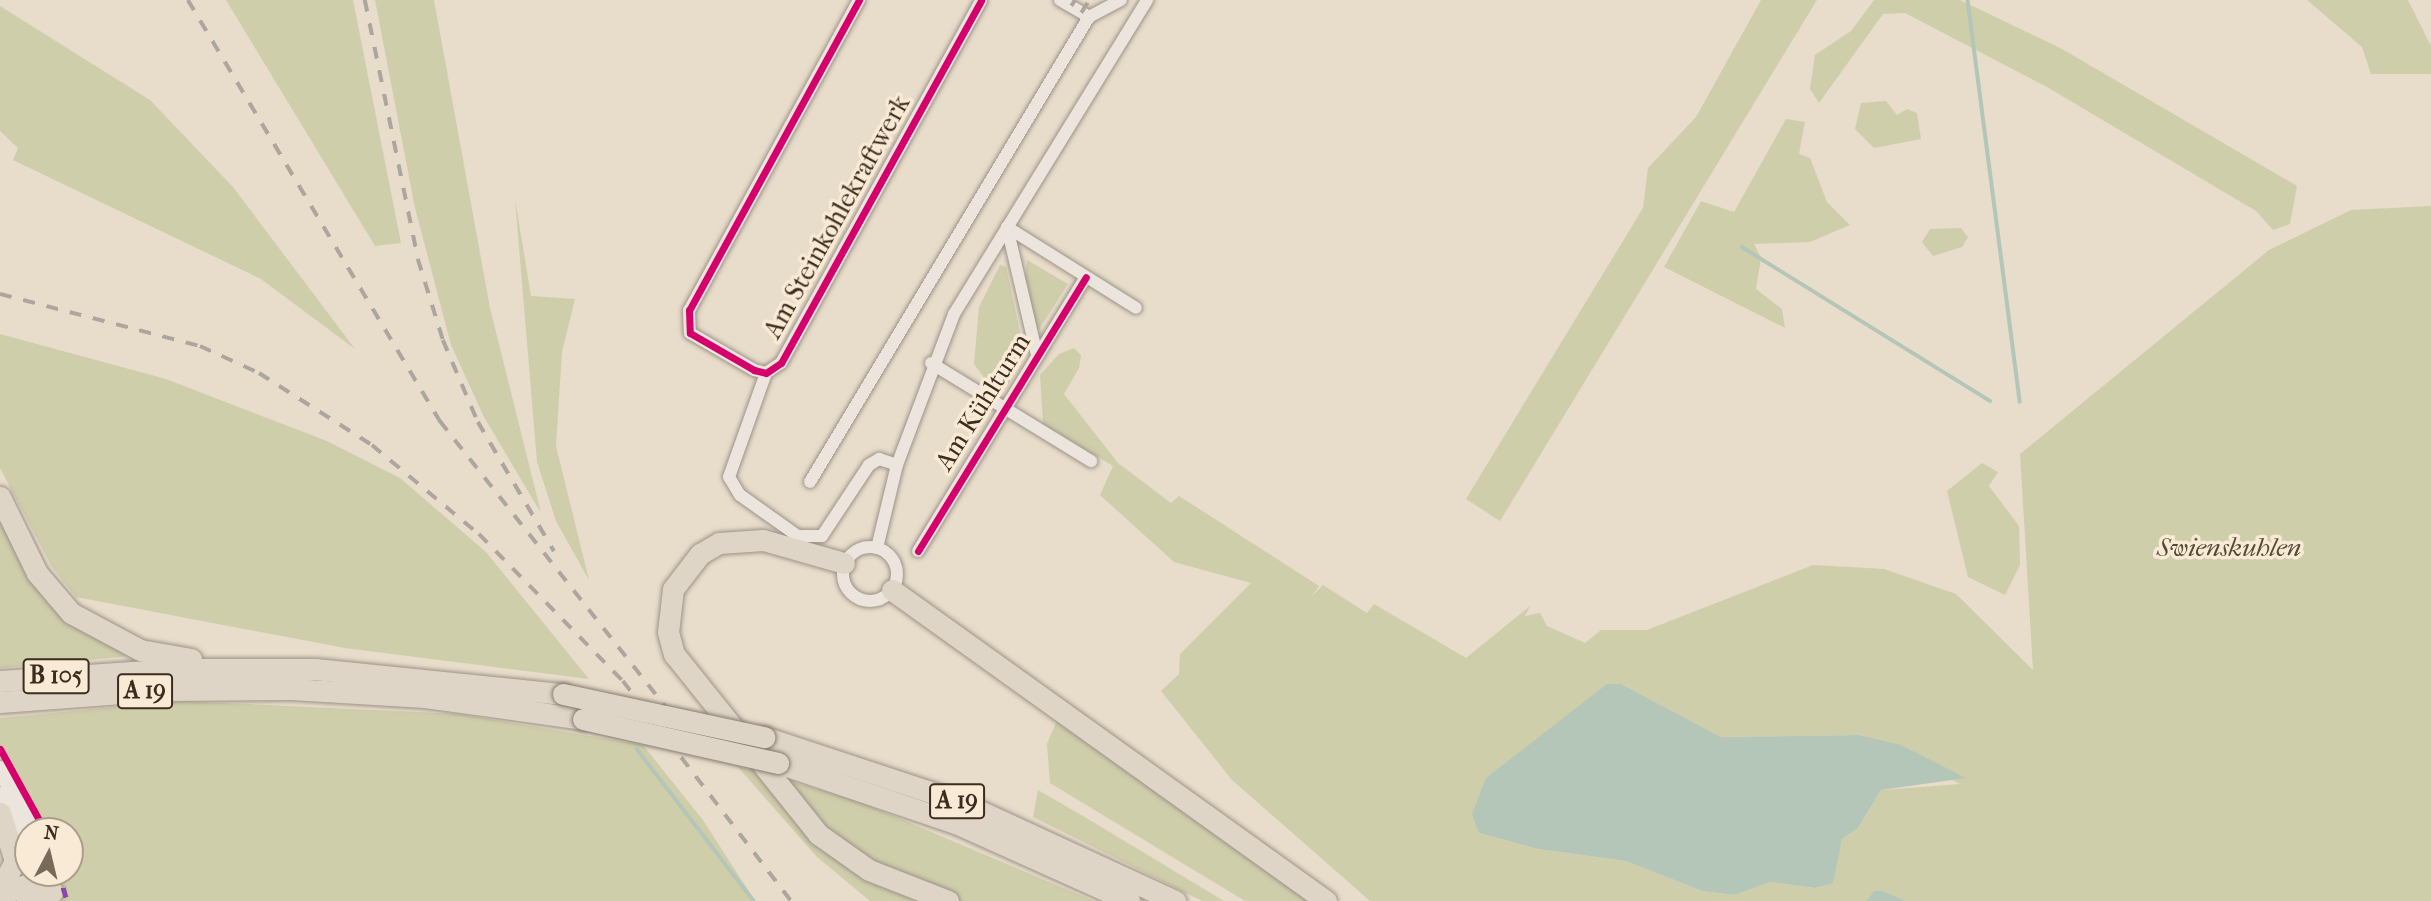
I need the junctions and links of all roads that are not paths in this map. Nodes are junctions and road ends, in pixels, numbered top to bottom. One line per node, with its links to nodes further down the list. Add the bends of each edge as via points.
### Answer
1 (859, 0): 12 (street, Am Steinkohlekraftwerk, via 689,310 690,333)
2 (981, 0): 12 (street, Am Steinkohlekraftwerk, via 781,363)
3 (1060, 0): 6 (street)
4 (1121, 0): 6 (street)
5 (1147, 0): 7 (street)
6 (1089, 18): 16 (street)
7 (1007, 227): 8 (street); 10 (street, Am Kühlturm); 11 (street)
8 (1086, 277): 9 (street); 10 (street, Am Kühlturm)
9 (1136, 308)
10 (1037, 355): 13 (street, Am Kühlturm)
11 (931, 363): 13 (street); 15 (street)
12 (766, 373): 15 (street, Am Steinkohlekraftwerk, via 729,477 740,495 798,536 822,536 869,465 879,459)
13 (1003, 407): 14 (street); 19 (street, Am Kühlturm)
14 (1091, 461)
15 (897, 465): 18 (street)
16 (810, 482)
17 (0, 497): 22 (highway, via 37,573 71,612 140,650)
18 (877, 548): 20 (street, via 854,551); 21 (street, via 896,565)
19 (918, 551)
20 (844, 563): 21 (street, via 846,587 859,599 877,600); 33 (highway, via 763,540 719,543 700,554 673,589 668,632 674,654 818,834 869,870)
21 (892, 590): 36 (highway)
22 (238, 668): 23 (highway, B 105); 35 (highway, A 19, bridge, via 385,673 563,694 764,737 960,802)
23 (0, 681)
24 (0, 702): 34 (highway, A 19, bridge, via 163,690 291,689 425,697 583,719 778,763 958,824)
25 (0, 769): 28 (street)
26 (0, 795): 29 (street)
27 (0, 813): 31 (highway, via 15,849 12,874)
28 (26, 817)
29 (14, 824)
30 (44, 888): 32 (highway)
31 (0, 889)
32 (0, 895)
33 (948, 901)
34 (1129, 901)
35 (1175, 901)
36 (1326, 901)

